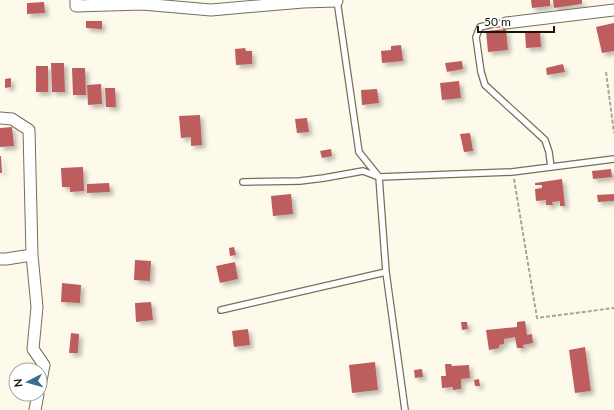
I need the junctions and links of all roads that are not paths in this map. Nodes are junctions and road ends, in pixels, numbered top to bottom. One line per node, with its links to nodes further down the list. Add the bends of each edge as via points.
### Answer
1 (76, 0): 2 (street, via 76,6 142,4 211,10)
2 (337, 0): 8 (lane, via 359,152)
3 (614, 10): 4 (street)
4 (506, 23): 7 (lane, via 480,27 476,37 485,85 545,140)
5 (0, 118): 10 (street, via 12,119 29,130)
6 (614, 159): 7 (lane)
7 (551, 167): 8 (lane, via 512,172)
8 (379, 177): 9 (lane, via 363,171 300,181); 12 (lane)
9 (243, 182)
10 (32, 255): 11 (street); 14 (street, via 37,307 33,349)
11 (0, 259)
12 (386, 272): 13 (lane); 15 (lane)
13 (221, 310)
14 (42, 362)
15 (405, 410)

